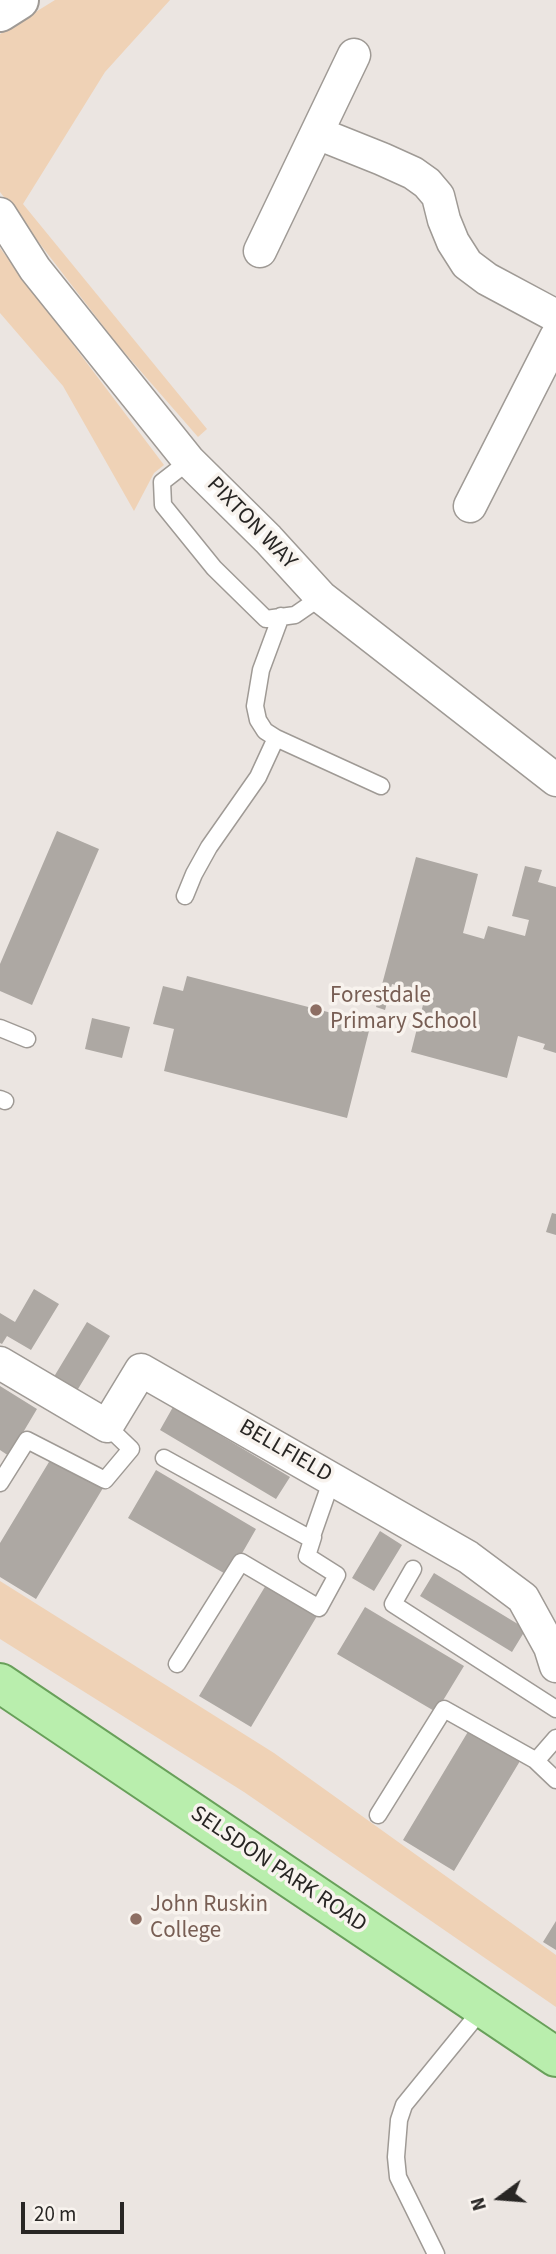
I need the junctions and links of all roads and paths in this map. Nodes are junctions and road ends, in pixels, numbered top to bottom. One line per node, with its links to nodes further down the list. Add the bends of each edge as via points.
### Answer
1 (19, 0): 2 (street)
2 (0, 12)
3 (354, 55): 4 (street)
4 (317, 133): 6 (street); 7 (street, via 427,183 438,196 453,242 467,264)
5 (0, 214): 9 (street, PIXTON WAY, via 35,269)
6 (260, 251)
7 (556, 316)
8 (556, 338): 10 (street)
9 (188, 461): 11 (street, PIXTON WAY); 12 (lane, via 162,482 163,505 244,600 266,619)
10 (470, 506)
11 (321, 597): 12 (lane, via 295,615); 14 (street, PIXTON WAY)
12 (281, 617): 13 (lane, via 261,670 255,706 265,731)
13 (276, 738): 15 (lane); 16 (lane, via 258,776 209,847)
14 (556, 779)
15 (381, 786)
16 (185, 896)
17 (0, 1028): 18 (lane)
18 (27, 1040)
19 (0, 1363): 20 (street)
20 (107, 1426): 22 (street, BELLFIELD, via 141,1370); 23 (lane, via 131,1449 105,1480 27,1440)
21 (164, 1458): 24 (lane)
22 (332, 1479): 24 (lane); 27 (street, BELLFIELD, via 468,1557 523,1598)
23 (0, 1483)
24 (313, 1537): 26 (lane, via 307,1556 337,1575 319,1608 241,1562)
25 (413, 1569): 29 (lane, via 393,1604)
26 (177, 1664)
27 (556, 1666)
28 (0, 1684): 34 (main road, SELSDON PARK ROAD)
29 (556, 1709)
30 (556, 1738): 31 (lane)
31 (536, 1761): 32 (lane); 33 (lane, via 444,1709)
32 (556, 1780)
33 (378, 1815)
34 (483, 2008): 35 (main road, SELSDON PARK ROAD); 36 (lane, via 404,2105 399,2120 398,2177)
35 (556, 2057)
36 (436, 2254)

